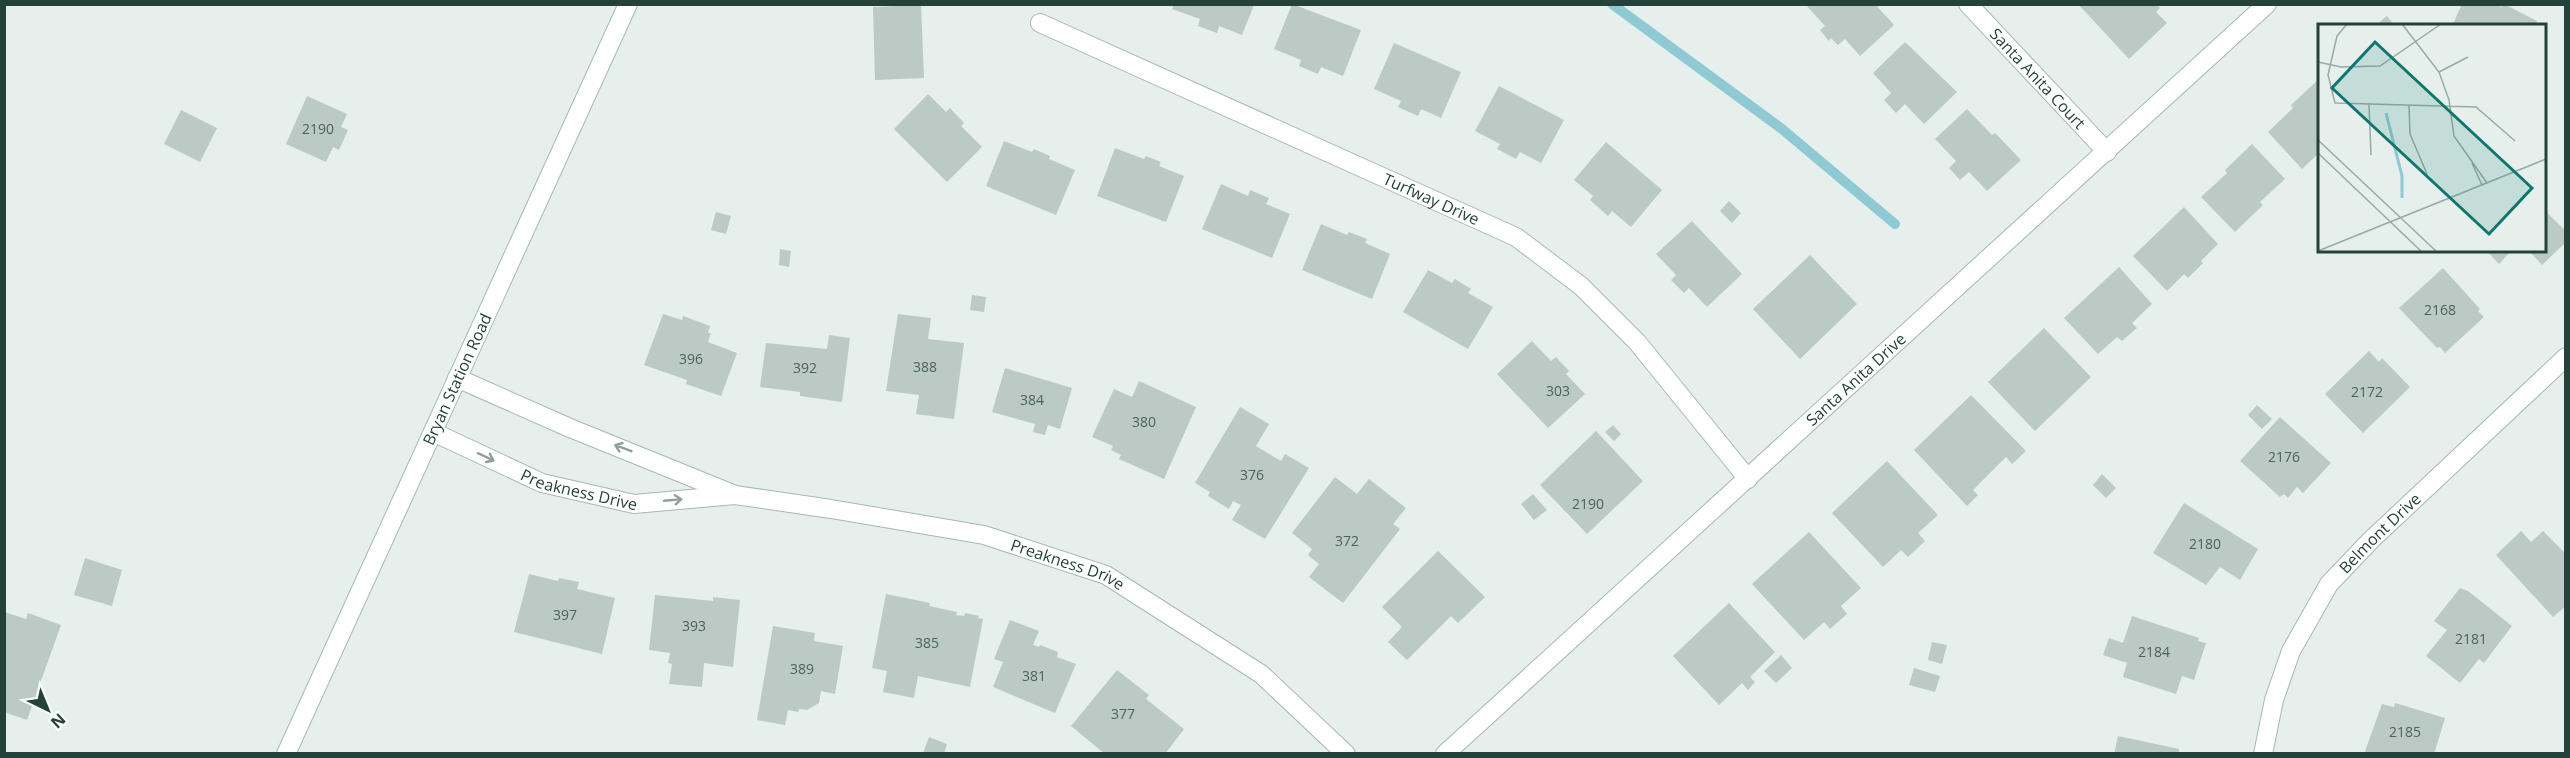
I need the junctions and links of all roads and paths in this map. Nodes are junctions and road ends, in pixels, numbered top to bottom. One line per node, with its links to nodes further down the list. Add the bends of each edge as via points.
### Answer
1 (628, 4): 7 (street, Bryan Station Road)
2 (1968, 4): 5 (street, Santa Anita Court)
3 (2267, 4): 5 (street, Santa Anita Drive)
4 (1040, 23): 9 (street, Turfway Drive, via 1516,237 1581,286 1637,342)
5 (2107, 152): 9 (street, Santa Anita Drive)
6 (2565, 357): 14 (street, Belmont Drive, via 2329,584 2291,651 2274,700)
7 (457, 378): 8 (street, Bryan Station Road); 10 (street, Preakness Drive, one-way to 7)
8 (433, 432): 10 (street, Preakness Drive, one-way to 10, via 542,483 634,504); 11 (street, Bryan Station Road)
9 (1748, 479): 13 (street, Santa Anita Drive)
10 (735, 495): 12 (street, Preakness Drive, via 984,535 1106,574 1261,674)
11 (286, 753)
12 (1346, 753)
13 (1445, 753)
14 (2263, 753)

